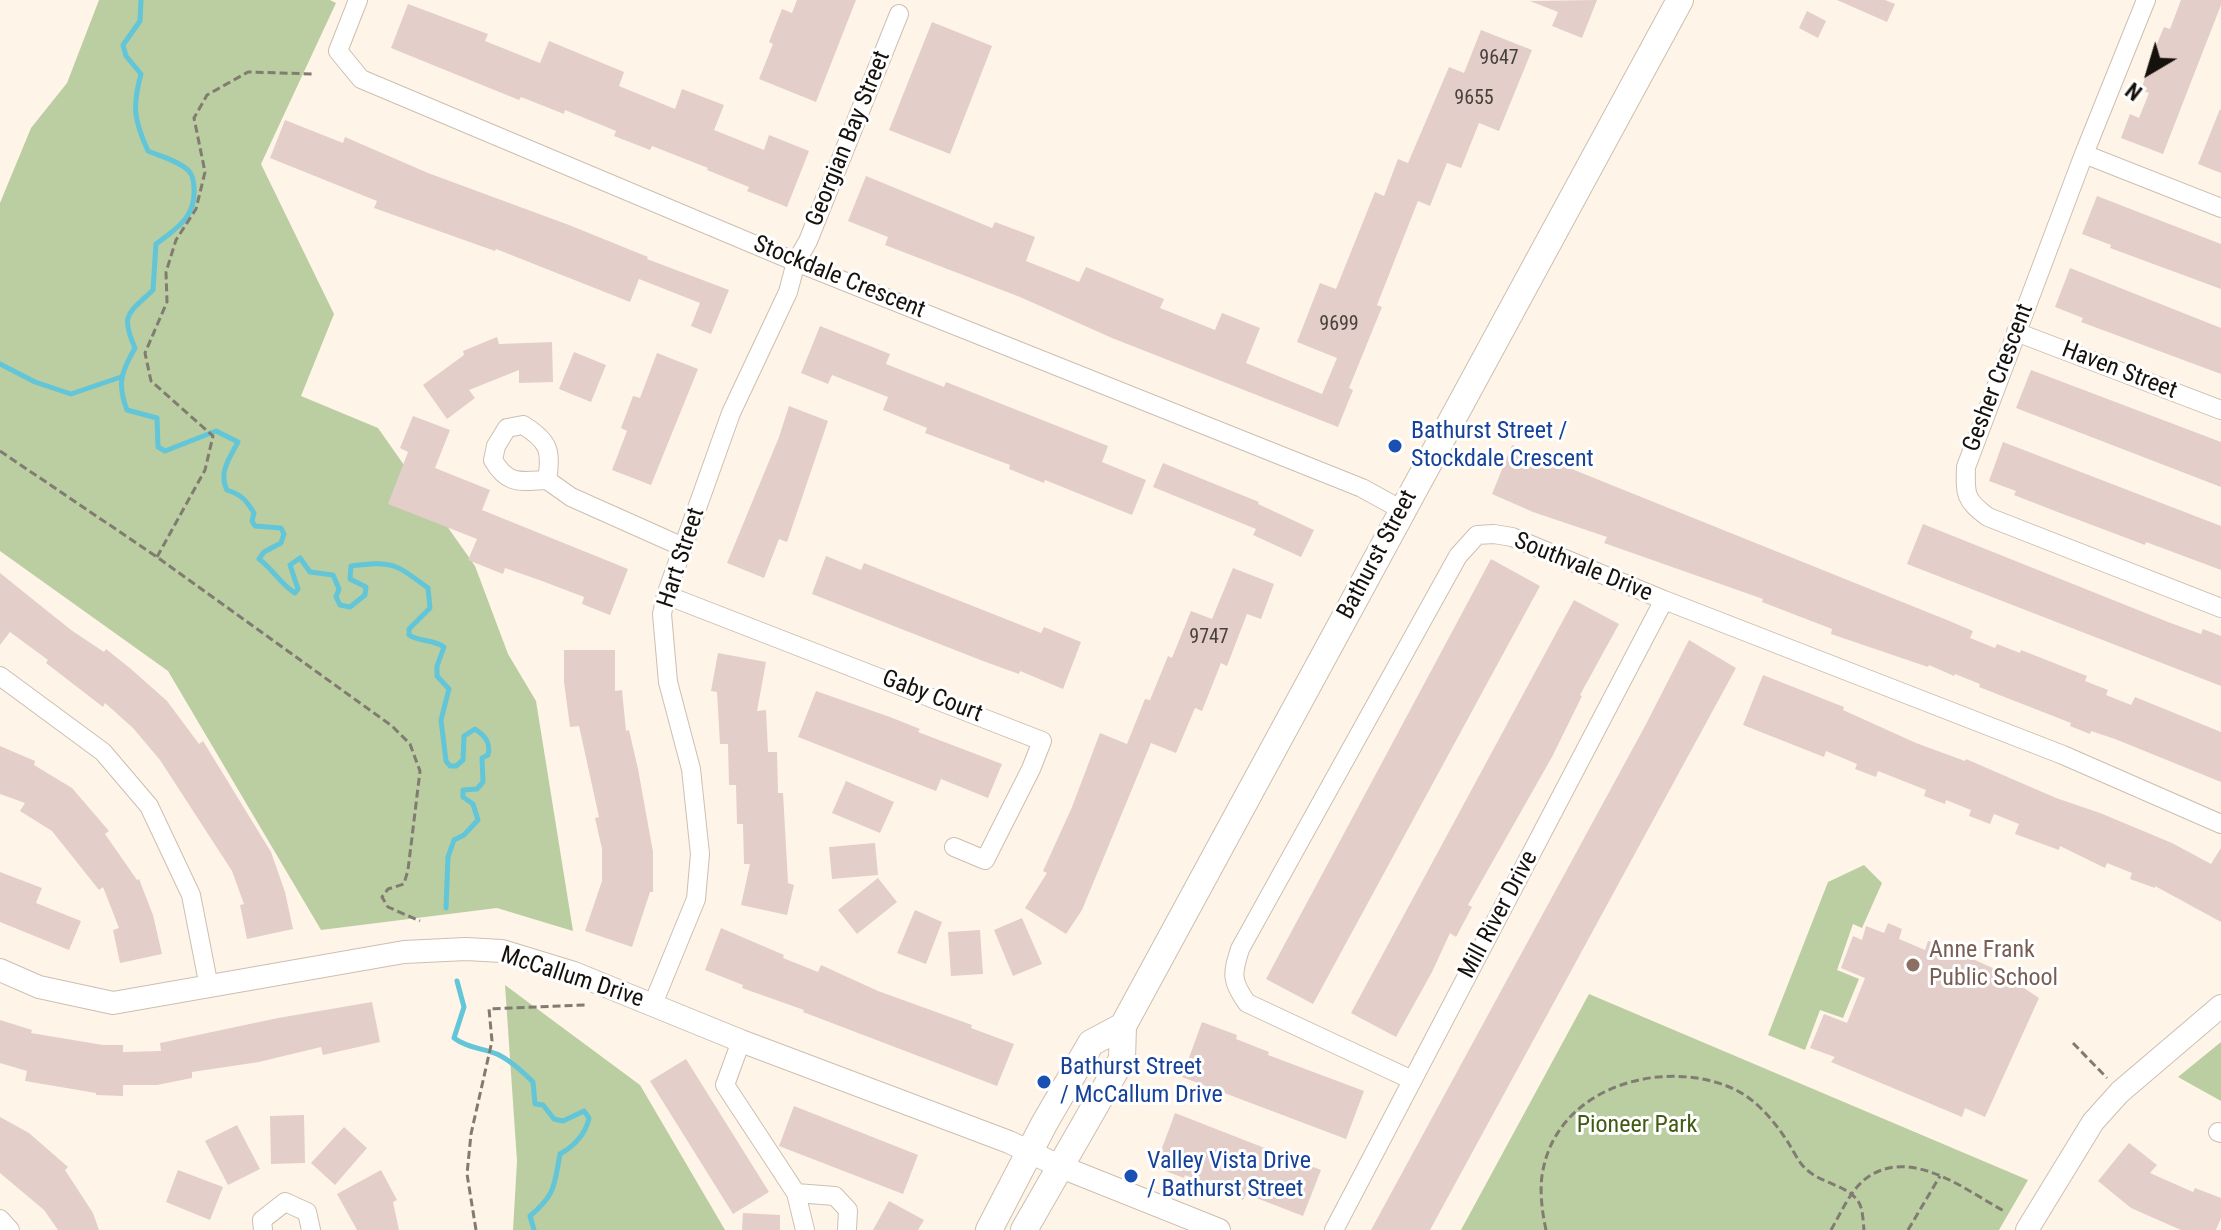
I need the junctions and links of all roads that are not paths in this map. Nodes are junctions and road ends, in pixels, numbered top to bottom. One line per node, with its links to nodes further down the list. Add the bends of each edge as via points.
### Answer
1 (358, 0): 7 (street, Stockdale Crescent, via 338,51 361,79)
2 (1680, 0): 11 (main road, Bathurst Street)
3 (2146, 0): 5 (street, Gesher Crescent)
4 (899, 14): 7 (street, Georgian Bay Street)
5 (2084, 154): 6 (street); 8 (street, Gesher Crescent)
6 (2221, 208)
7 (796, 262): 11 (street, Stockdale Crescent, via 1362,488); 12 (street, Hart Street, via 788,292 731,413)
8 (2016, 332): 9 (street, Haven Street); 15 (street, Gesher Crescent, via 1966,467 1969,503 1988,517)
9 (2221, 410)
10 (547, 480): 12 (street, via 571,497)
11 (1402, 510): 23 (main road, Bathurst Street)
12 (683, 547): 13 (street, Hart Street)
13 (666, 595): 18 (street, Gaby Court, via 1042,741 985,860); 21 (street, Hart Street, via 662,614 668,682 691,769 700,854 696,899)
14 (1664, 600): 17 (street, Southvale Drive, via 2063,755); 25 (street, Mill River Drive); 25 (street, Southvale Drive, via 1512,537 1477,535 1458,556 1240,949 1233,972 1247,1003)
15 (2221, 608)
16 (0, 676): 20 (street, via 103,752 149,806 191,895)
17 (2221, 824)
18 (954, 847)
19 (0, 970): 20 (street, McCallum Drive, via 39,987 113,1003)
20 (209, 987): 21 (street, McCallum Drive, via 390,954 466,949 502,951)
21 (653, 1004): 24 (street, McCallum Drive)
22 (2221, 1006): 39 (street, via 2120,1092 2093,1122)
23 (1123, 1026): 26 (main road, via 1091,1043); 27 (main road, Bathurst Street, via 1122,1059)
24 (741, 1041): 26 (street, McCallum Drive); 28 (street, via 725,1085)
25 (1412, 1080): 38 (street, Mill River Drive)
26 (1030, 1151): 27 (street, McCallum Drive); 35 (main road)
27 (1059, 1166): 36 (main road, Bathurst Street); 37 (street, McCallum Drive)
28 (796, 1193): 33 (street); 34 (street, via 835,1196 848,1210)
29 (0, 1219): 30 (street)
30 (10, 1230)
31 (263, 1230): 32 (street, via 262,1220 285,1202 307,1212)
32 (311, 1230)
33 (805, 1230)
34 (847, 1230)
35 (989, 1230)
36 (1024, 1230)
37 (1219, 1230)
38 (1334, 1230)
39 (2027, 1230)

